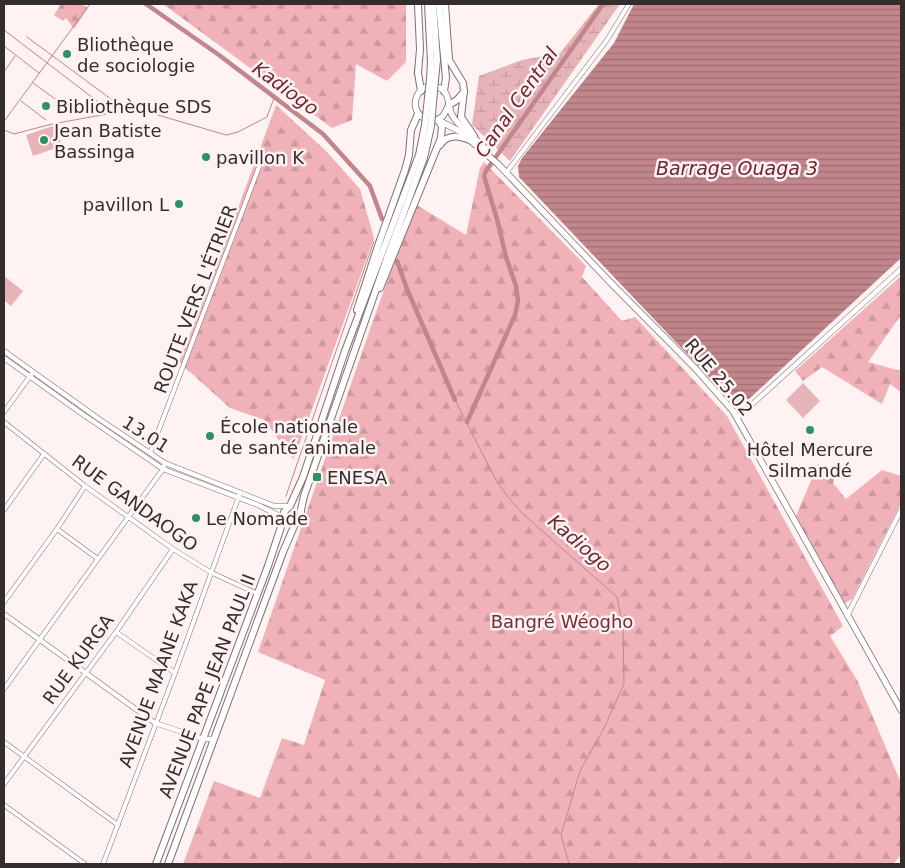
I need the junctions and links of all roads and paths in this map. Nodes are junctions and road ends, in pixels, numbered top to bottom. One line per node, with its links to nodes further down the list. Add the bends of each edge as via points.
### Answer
1 (418, 4): 8 (highway)
2 (428, 4): 7 (highway)
3 (433, 4): 7 (highway, via 437,60)
4 (439, 4): 9 (highway, via 446,78)
5 (445, 4): 10 (highway, via 449,60 463,83)
6 (629, 4): 18 (street, via 607,40)
7 (433, 80): 14 (highway, bridge)
8 (421, 90): 9 (main road, via 435,86); 12 (main road, via 415,99)
9 (444, 91): 11 (main road)
10 (464, 91): 11 (highway); 15 (highway, via 461,117)
11 (449, 105): 13 (main road, via 447,112); 15 (main road, RUE 25.02, via 454,118)
12 (418, 114): 13 (main road, via 430,121); 21 (highway, via 411,130 405,170)
13 (438, 120): 15 (main road, RUE 25.02); 17 (highway, via 442,132)
14 (428, 125): 21 (highway); 22 (highway, via 424,158)
15 (473, 139): 17 (highway, via 447,138); 18 (main road, RUE 25.02)
16 (264, 154): 28 (street, ROUTE VERS L'ÉTRIER)
17 (434, 155): 22 (highway)
18 (506, 173): 26 (main road, RUE 25.02, via 694,367)
19 (901, 269): 26 (street)
20 (4, 351): 24 (street, 13.01)
21 (346, 351): 34 (highway, AVENUE PAPE JEAN PAUL II)
22 (354, 356): 36 (highway, AVENUE PAPE JEAN PAUL II)
23 (4, 358): 24 (street, 13.01)
24 (32, 374): 25 (street); 28 (street, 13.01); 31 (street, 13.01, via 78,411)
25 (4, 412)
26 (737, 418): 48 (main road, RUE 25.02)
27 (4, 422): 29 (street, RUE GANDAOGO)
28 (150, 453): 30 (street, 13.01)
29 (44, 454): 32 (street, RUE GANDAOGO); 35 (street)
30 (165, 463): 31 (street); 33 (street, 13.01)
31 (163, 469): 33 (street, 13.01); 38 (street)
32 (85, 486): 38 (street, RUE GANDAOGO); 41 (street)
33 (239, 495): 34 (street, 13.01, via 274,506); 39 (street, 13.01); 44 (street, AVENUE MAANE KAKA)
34 (290, 506): 36 (highway); 39 (highway, AVENUE PAPE JEAN PAUL II, via 284,512)
35 (4, 510)
36 (300, 510): 40 (highway, AVENUE PAPE JEAN PAUL II, via 301,518)
37 (901, 510): 48 (street)
38 (129, 516): 42 (street, RUE GANDAOGO); 43 (street)
39 (284, 518): 40 (highway); 45 (highway, AVENUE PAPE JEAN PAUL II)
40 (295, 524): 57 (highway, AVENUE PAPE JEAN PAUL II)
41 (57, 529): 43 (street); 46 (street)
42 (173, 549): 44 (street, RUE GANDAOGO); 49 (street, RUE KURGA)
43 (98, 559): 50 (street)
44 (210, 572): 45 (street, RUE GANDAOGO); 52 (street, AVENUE MAANE KAKA)
45 (258, 594): 56 (highway, AVENUE PAPE JEAN PAUL II)
46 (4, 602)
47 (4, 614): 50 (street)
48 (847, 616): 54 (main road, RUE 25.02)
49 (116, 632): 51 (street, RUE KURGA); 52 (street)
50 (40, 640): 51 (street); 53 (street)
51 (84, 673): 55 (street); 59 (street, RUE KURGA)
52 (175, 673): 55 (street, AVENUE MAANE KAKA)
53 (4, 686)
54 (901, 710)
55 (155, 724): 56 (street); 62 (street, AVENUE MAANE KAKA)
56 (203, 739): 57 (street); 65 (highway, AVENUE PAPE JEAN PAUL II)
57 (214, 739): 66 (highway, AVENUE PAPE JEAN PAUL II)
58 (4, 742): 59 (street)
59 (24, 757): 60 (street, RUE KURGA); 62 (street)
60 (4, 784)
61 (4, 806): 63 (street)
62 (118, 825): 64 (street, AVENUE MAANE KAKA)
63 (85, 864)
64 (103, 864)
65 (156, 864)
66 (168, 864)

